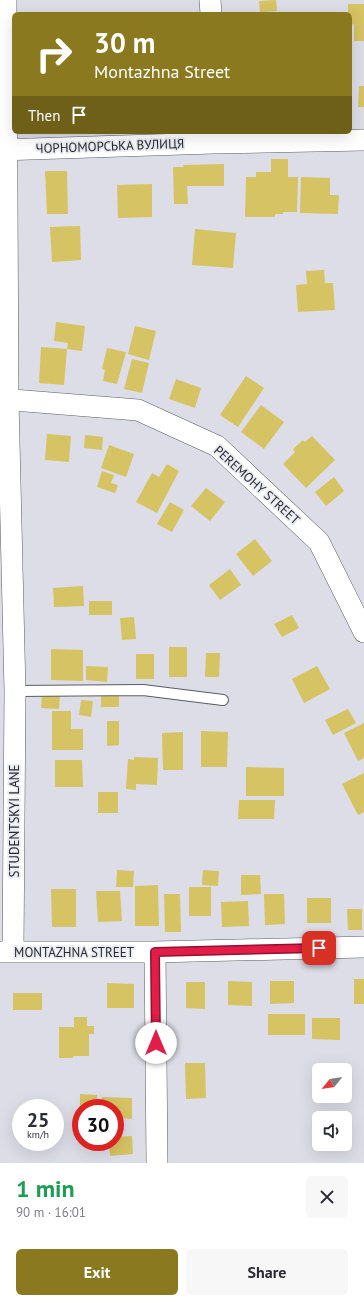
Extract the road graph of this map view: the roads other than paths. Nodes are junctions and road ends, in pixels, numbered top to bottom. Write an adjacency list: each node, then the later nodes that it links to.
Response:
1 (6, 0): 6 (street, STUDENTSKYI LANE)
2 (210, 0): 3 (street)
3 (211, 12)
4 (213, 137): 5 (street, ЧОРНОМОРСЬКА ВУЛИЦЯ); 6 (street, ЧОРНОМОРСЬКА ВУЛИЦЯ)
5 (364, 140)
6 (3, 150): 7 (street, STUDENTSKYI LANE)
7 (4, 399): 8 (street, PEREMOHY STREET); 9 (street, STUDENTSKYI LANE)
8 (364, 632)
9 (15, 691): 10 (lane); 12 (street, STUDENTSKYI LANE)
10 (224, 700)
11 (364, 948): 13 (street, MONTAZHNA STREET)
12 (7, 952): 13 (street, MONTAZHNA STREET)
13 (155, 952): 14 (street)
14 (157, 1163)

